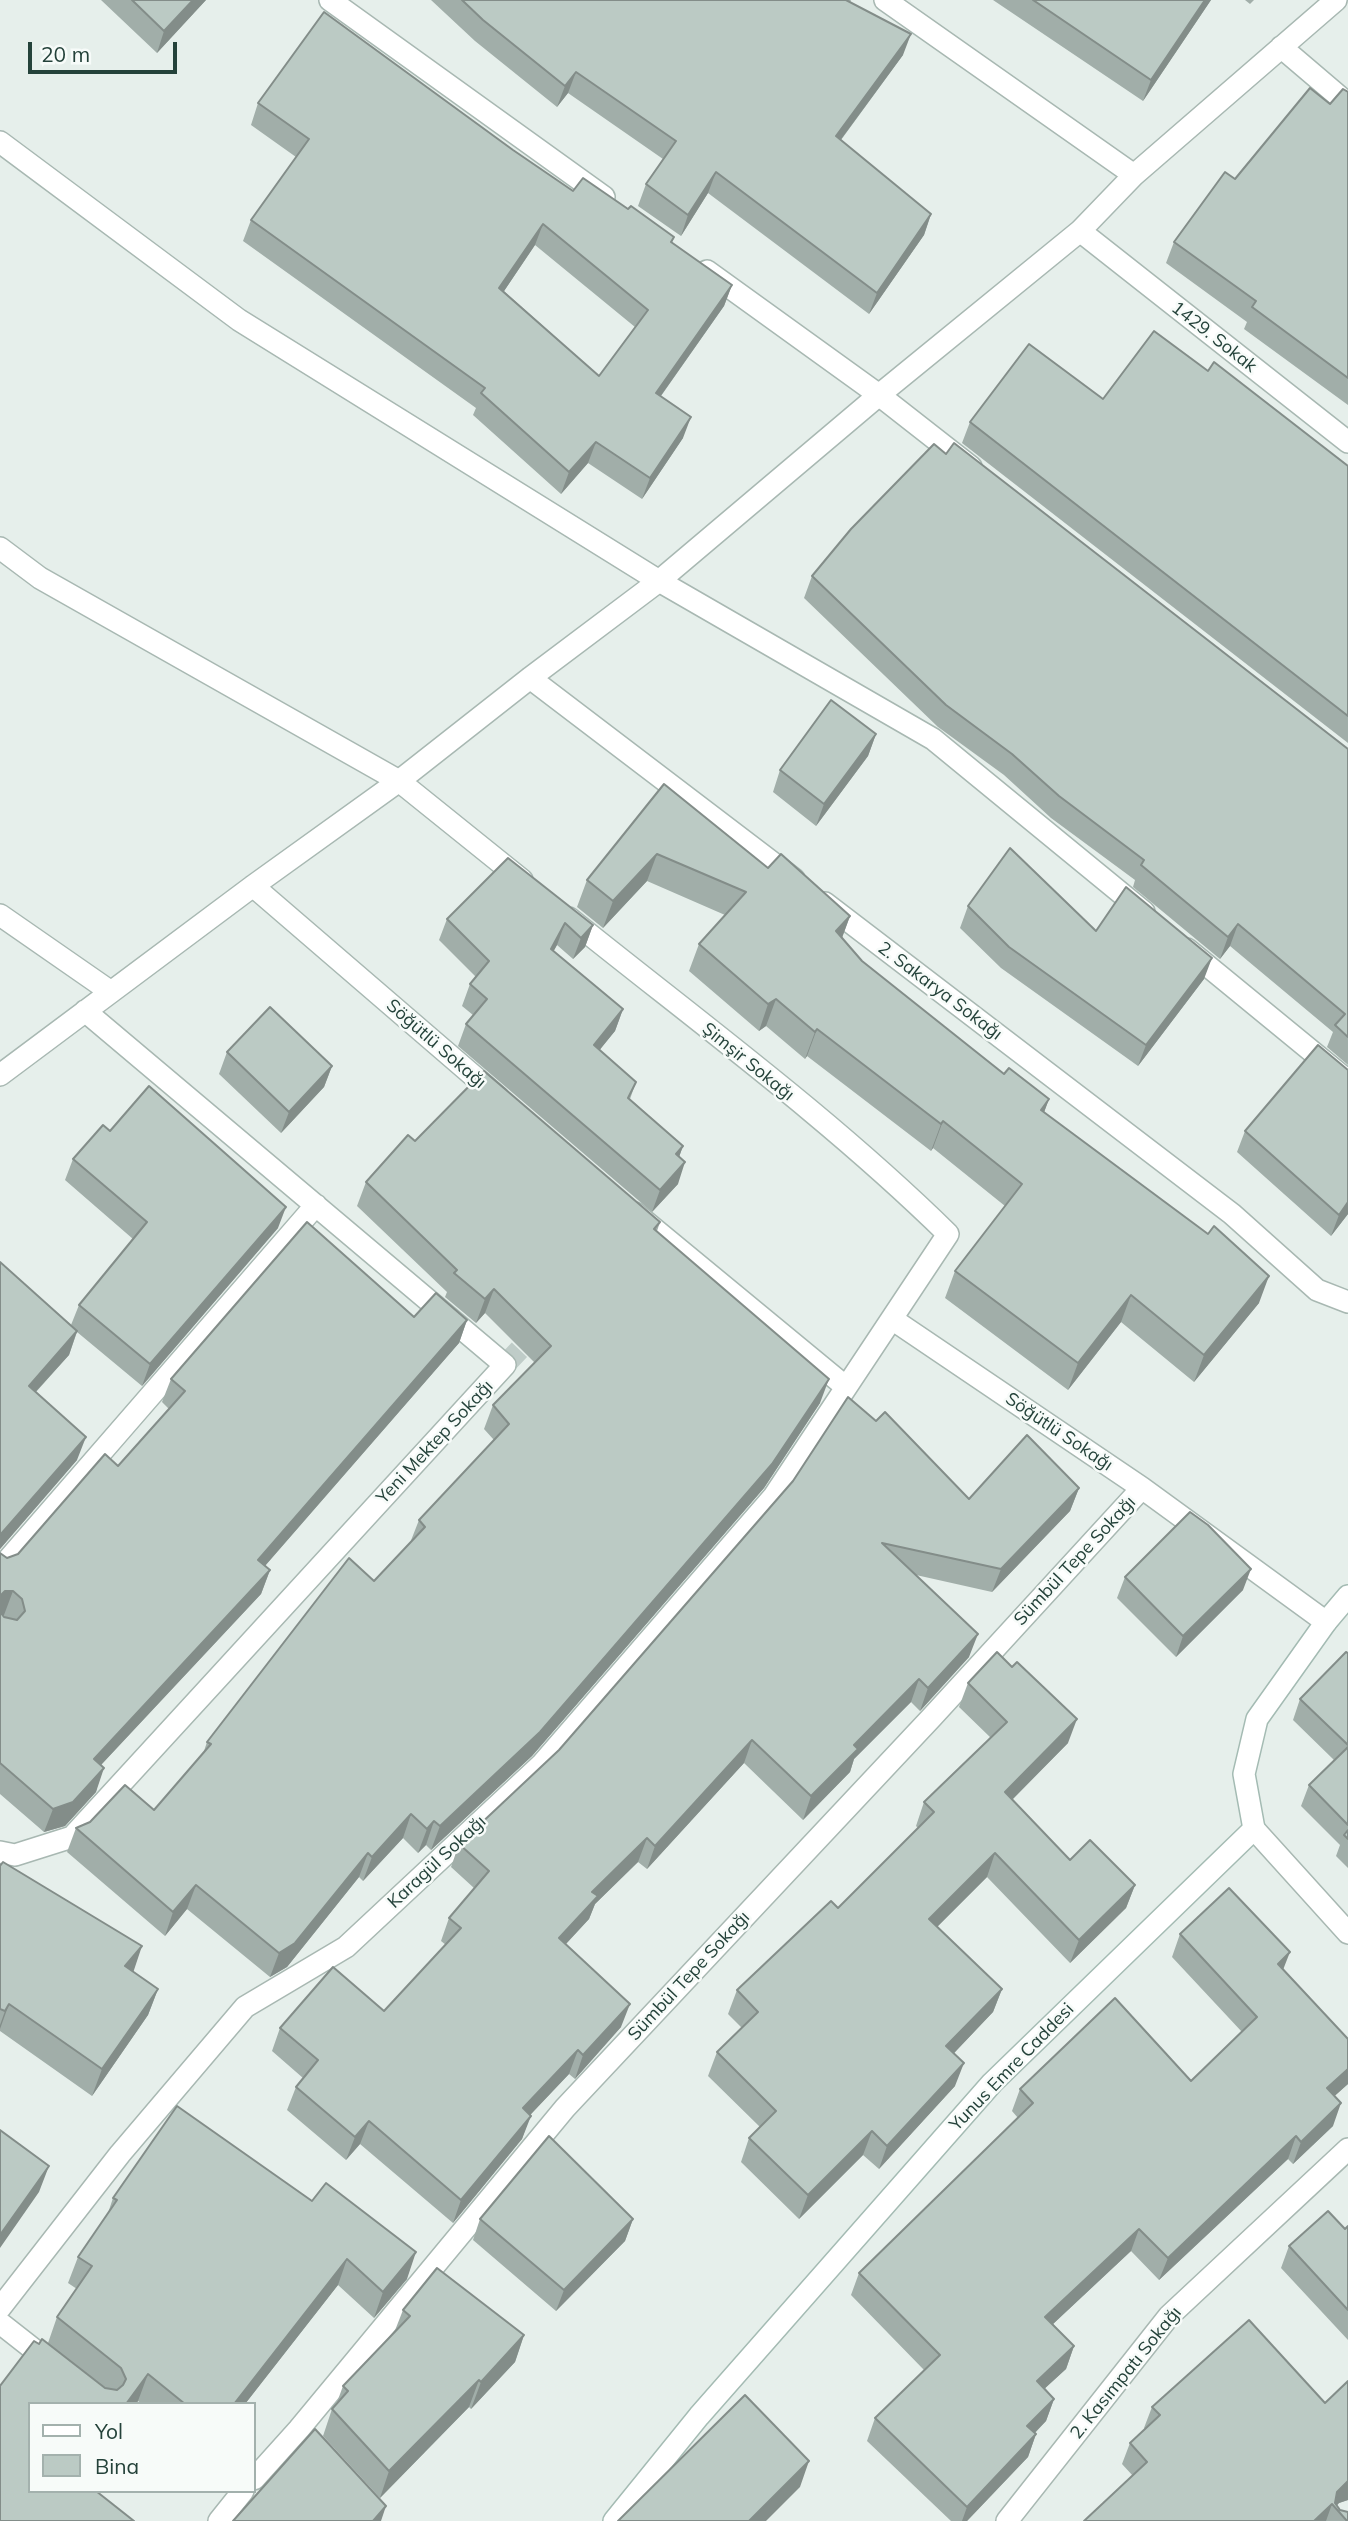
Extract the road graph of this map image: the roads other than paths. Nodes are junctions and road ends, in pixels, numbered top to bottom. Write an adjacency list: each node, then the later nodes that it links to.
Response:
1 (330, 0): 8 (street)
2 (885, 0): 7 (street)
3 (1336, 0): 4 (street)
4 (1281, 47): 5 (street); 7 (street)
5 (1348, 104)
6 (0, 142): 15 (street)
7 (1134, 175): 9 (street)
8 (621, 209)
9 (1080, 231): 11 (street); 12 (street, 1429. Sokak)
10 (688, 258): 11 (street)
11 (878, 395): 13 (street); 15 (street)
12 (1348, 442)
13 (987, 479)
14 (0, 548): 17 (street, Şimşir Sokağı)
15 (659, 581): 16 (street); 23 (street)
16 (530, 678): 17 (street); 27 (street, 2. Sakarya Sokağı)
17 (399, 781): 18 (street); 28 (street, Şimşir Sokağı)
18 (253, 886): 20 (street); 24 (street, Söğütlü Sokağı)
19 (0, 915): 20 (street)
20 (111, 992): 21 (street)
21 (85, 1011): 22 (street); 26 (street, Yeni Mektep Sokağı)
22 (0, 1075)
23 (1348, 1081)
24 (516, 1113)
25 (621, 1203): 29 (street)
26 (316, 1205): 31 (street); 35 (street, Yeni Mektep Sokağı)
27 (1348, 1302)
28 (892, 1319): 29 (street, Şimşir Sokağı); 30 (street, Söğütlü Sokağı)
29 (846, 1387): 38 (street, Karagül Sokağı)
30 (1142, 1488): 33 (street, Söğütlü Sokağı); 41 (street, Sümbül Tepe Sokağı)
31 (0, 1569)
32 (1348, 1596): 33 (street)
33 (1326, 1622): 34 (street)
34 (1254, 1829): 36 (street); 44 (street, Yunus Emre Caddesi)
35 (0, 1853)
36 (1348, 1933)
37 (1348, 2149): 45 (street, 2. Kasımpatı Sokağı)
38 (0, 2308)
39 (0, 2323): 40 (street)
40 (62, 2372)
41 (256, 2477)
42 (230, 2495): 43 (street)
43 (219, 2521)
44 (614, 2521)
45 (1007, 2521)

